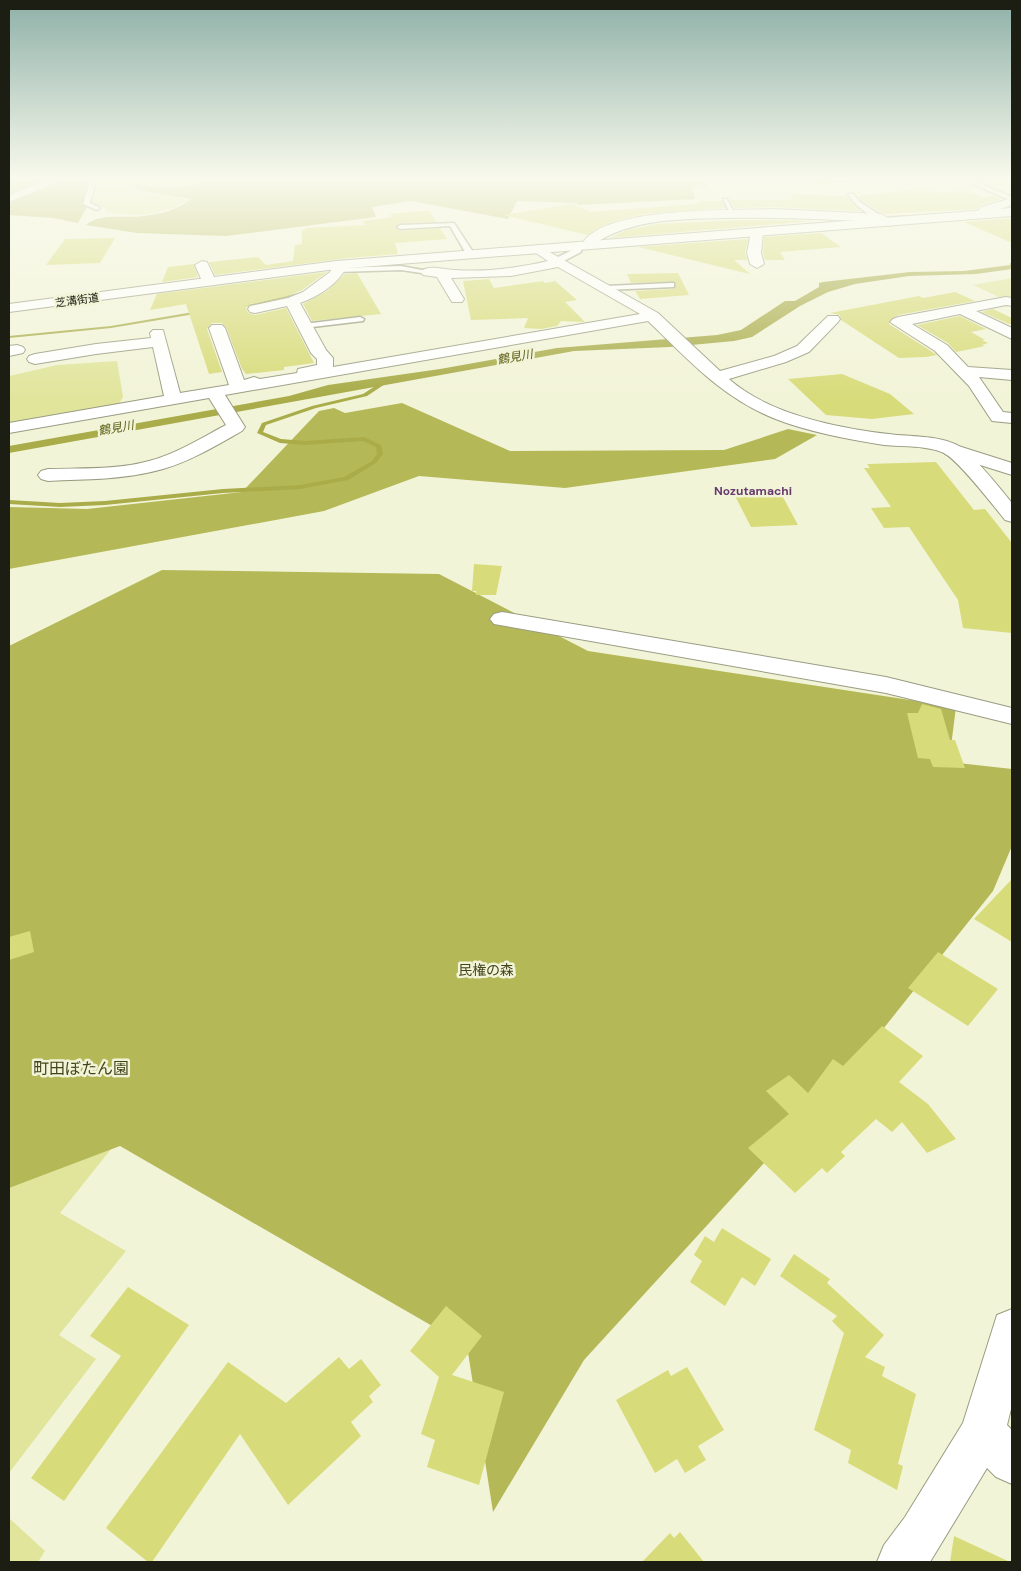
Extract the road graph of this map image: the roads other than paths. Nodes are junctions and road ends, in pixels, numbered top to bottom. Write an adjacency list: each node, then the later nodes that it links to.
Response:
1 (469, 251): 6 (lane)
2 (520, 251): 6 (street, 芝溝街道)
3 (539, 251): 7 (street)
4 (577, 251): 7 (lane)
5 (754, 251): 8 (street)
6 (471, 255): 10 (street, 芝溝街道)
7 (558, 262): 12 (street); 15 (street)
8 (757, 264)
9 (202, 265): 13 (street)
10 (337, 268): 11 (lane); 13 (street, 芝溝街道); 17 (street)
11 (428, 272): 12 (street)
12 (442, 274): 16 (street)
13 (209, 281): 19 (street, 芝溝街道)
14 (671, 285): 15 (lane)
15 (606, 288): 22 (street)
16 (457, 299)
17 (292, 301): 20 (street); 25 (street)
18 (1012, 302): 21 (street)
19 (9, 308)
20 (255, 309)
21 (962, 310): 27 (street); 29 (street)
22 (654, 318): 31 (street); 32 (street)
23 (833, 318): 31 (street)
24 (360, 320): 25 (lane)
25 (304, 326): 32 (street)
26 (214, 332): 32 (street)
27 (1012, 334)
28 (35, 359): 34 (street)
29 (963, 371): 30 (street); 35 (street)
30 (1012, 375)
31 (716, 377): 37 (street)
32 (238, 388): 33 (street)
33 (217, 394): 34 (street); 39 (street)
34 (173, 400): 36 (street)
35 (1012, 418)
36 (9, 428)
37 (952, 450): 38 (street); 40 (street)
38 (1012, 469)
39 (48, 475)
40 (1012, 516)
41 (502, 619): 42 (street)
42 (1012, 716)
43 (1012, 1330): 44 (street)
44 (997, 1447): 45 (street)
45 (901, 1562)

